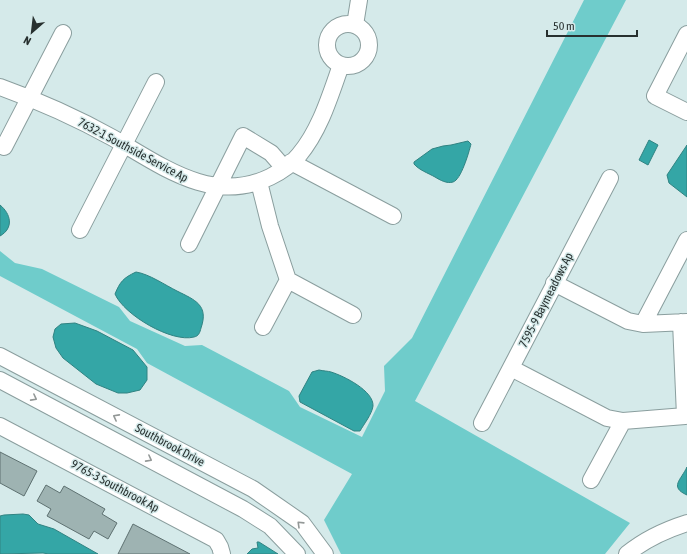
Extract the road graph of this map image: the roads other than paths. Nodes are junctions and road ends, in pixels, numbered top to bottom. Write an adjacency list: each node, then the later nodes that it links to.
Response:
1 (359, 0): 2 (street)
2 (354, 25): 5 (street); 5 (street)
3 (63, 33): 8 (street)
4 (687, 34): 9 (street)
5 (341, 65): 12 (street, 7632-1 Southside Service Ap)
6 (156, 82): 10 (street)
7 (0, 87): 8 (street, 7632-1 Southside Service Ap)
8 (29, 98): 10 (street, 7632-1 Southside Service Ap); 11 (street)
9 (687, 112)
10 (123, 145): 15 (street, 7632-1 Southside Service Ap); 17 (street)
11 (4, 147)
12 (288, 165): 14 (street, 7632-1 Southside Service Ap); 15 (street); 16 (street)
13 (610, 178): 21 (street, 7595-9 Baymeadows Ap)
14 (259, 182): 15 (street, 7632-1 Southside Service Ap); 20 (street)
15 (217, 186): 19 (street)
16 (393, 216)
17 (80, 230)
18 (687, 240): 24 (street)
19 (189, 244)
20 (288, 280): 22 (street); 25 (street)
21 (554, 283): 24 (street); 27 (street, 7595-9 Baymeadows Ap)
22 (353, 315)
23 (684, 322): 24 (street); 29 (street)
24 (643, 324)
25 (263, 327)
26 (0, 356): 33 (street, Southbrook Drive, one-way to 26)
27 (512, 368): 29 (street); 30 (street, 7595-9 Baymeadows Ap)
28 (0, 380): 34 (street, Southbrook Drive, one-way to 34)
29 (623, 421): 32 (street)
30 (482, 423)
31 (0, 426): 36 (street, 9765-3 Southbrook Ap)
32 (591, 480)
33 (253, 489): 34 (street); 38 (street, Southbrook Drive, one-way to 33)
34 (243, 509): 37 (street, Southbrook Drive)
35 (687, 523): 39 (street)
36 (222, 554)
37 (297, 554)
38 (325, 554)
39 (626, 554)

